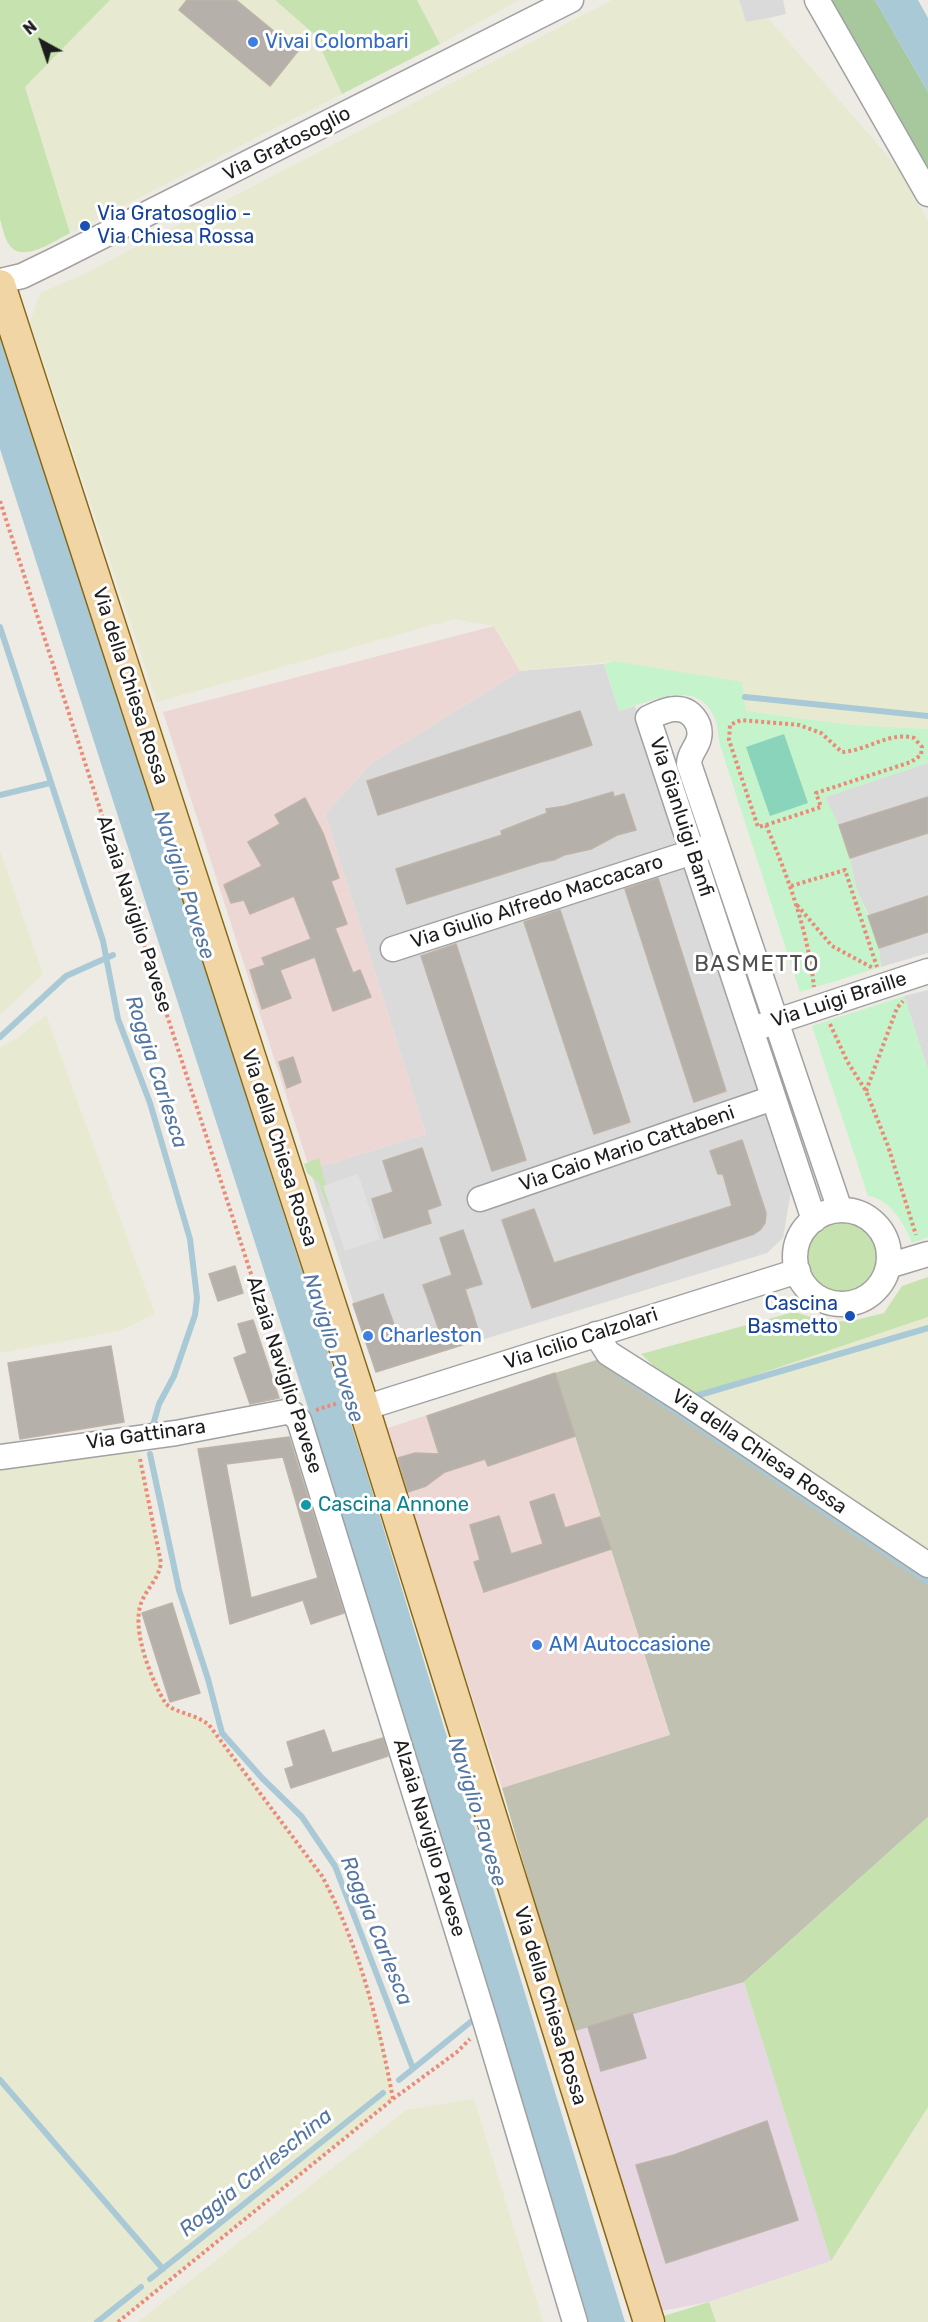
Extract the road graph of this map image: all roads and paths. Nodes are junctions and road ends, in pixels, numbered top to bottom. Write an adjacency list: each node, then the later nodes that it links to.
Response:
1 (571, 0): 4 (street, Via Gratosoglio)
2 (817, 0): 3 (street)
3 (928, 194)
4 (0, 280)
5 (0, 285): 33 (main road, Via della Chiesa Rossa)
6 (0, 501): 35 (path, Alzaia Naviglio Pavese)
7 (730, 744): 8 (path); 9 (path); 9 (path)
8 (724, 746)
9 (766, 825): 12 (path)
10 (716, 845): 11 (street, Via Giulio Alfredo Maccacaro); 11 (street, Via Gianluigi Banfi); 19 (street, Via Gianluigi Banfi)
11 (692, 852): 14 (street, Via Giulio Alfredo Maccacaro); 20 (street, Via Gianluigi Banfi)
12 (791, 885): 13 (path); 13 (path)
13 (795, 903): 16 (path)
14 (393, 949)
15 (928, 971): 19 (street, Via Luigi Braille)
16 (814, 993)
17 (914, 997): 21 (path)
18 (826, 1017): 21 (path)
19 (776, 1021): 20 (street, Via Luigi Braille); 24 (street, Via Gianluigi Banfi)
20 (751, 1029): 22 (street, Via Gianluigi Banfi)
21 (866, 1091): 26 (path)
22 (774, 1098): 23 (street, Via Caio Mario Cattabeni); 25 (street, Via Gianluigi Banfi)
23 (480, 1199)
24 (840, 1210): 25 (street); 27 (street)
25 (814, 1220): 28 (street)
26 (923, 1248): 27 (street)
27 (888, 1266): 28 (street)
28 (798, 1271): 31 (street, Via Icilio Calzolari)
29 (873, 1308): 30 (path)
30 (827, 1311)
31 (596, 1334): 33 (street, Via Icilio Calzolari); 38 (street, Via della Chiesa Rossa)
32 (334, 1404): 34 (path)
33 (364, 1408): 43 (main road, Via della Chiesa Rossa)
34 (319, 1409)
35 (292, 1413): 36 (street, Via Gattinara); 39 (street, Alzaia Naviglio Pavese)
36 (136, 1438): 37 (street, Via Gattinara); 40 (path)
37 (0, 1457)
38 (928, 1565)
39 (486, 2024): 40 (path); 42 (street, Alzaia Naviglio Pavese)
40 (393, 2099): 41 (path)
41 (118, 2322)
42 (575, 2322)
43 (649, 2322)

